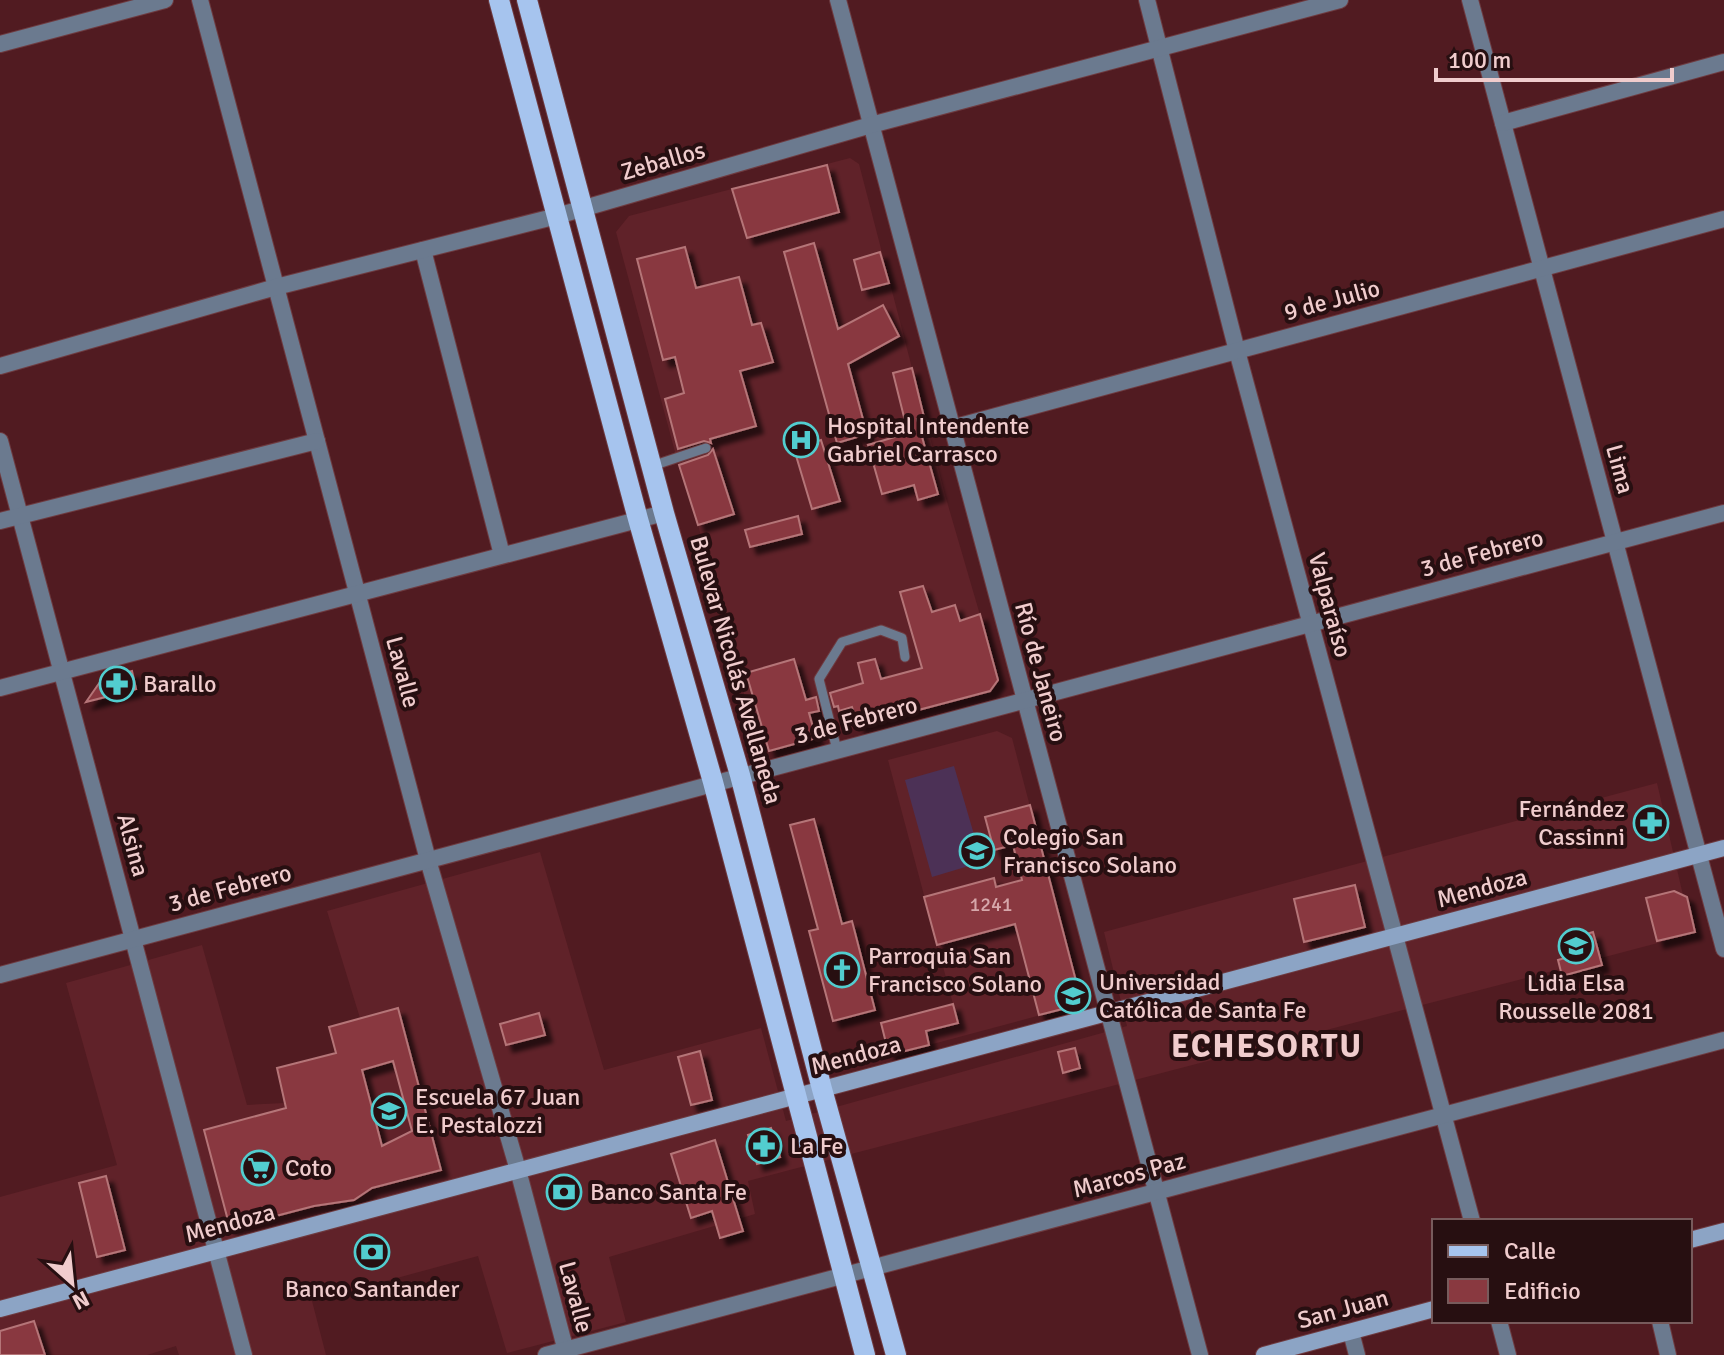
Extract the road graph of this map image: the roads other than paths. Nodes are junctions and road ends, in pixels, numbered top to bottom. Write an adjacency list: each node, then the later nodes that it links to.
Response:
1 (165, 0): 9 (street)
2 (200, 0): 19 (street, Lavalle)
3 (499, 0): 15 (main road)
4 (527, 0): 14 (main road, Bulevar Nicolás Avellaneda)
5 (838, 0): 13 (street, Río de Janeiro)
6 (1147, 0): 10 (street, Valparaíso)
7 (1340, 0): 10 (street, Zeballos)
8 (1470, 0): 12 (street, Lima)
9 (0, 44)
10 (1160, 49): 13 (street, Zeballos); 20 (street, Valparaíso)
11 (1724, 62): 12 (street)
12 (1503, 123): 18 (street, Lima)
13 (871, 125): 14 (street, Zeballos); 22 (street, Río de Janeiro)
14 (583, 209): 15 (street, Zeballos); 26 (main road, Bulevar Nicolás Avellaneda)
15 (557, 216): 17 (street, Zeballos); 30 (main road)
16 (1724, 219): 18 (street, 9 de Julio)
17 (423, 250): 19 (street, Zeballos); 33 (street)
18 (1542, 268): 20 (street, 9 de Julio); 32 (street, Lima)
19 (276, 287): 21 (street, Zeballos); 24 (street, Lavalle)
20 (1237, 351): 22 (street, 9 de Julio); 35 (street, Valparaíso)
21 (0, 366)
22 (952, 428): 39 (street, Río de Janeiro)
23 (0, 441): 29 (street, Alsina)
24 (317, 441): 29 (street); 34 (street, Lavalle)
25 (706, 448): 26 (lane)
26 (652, 466): 27 (main road, Bulevar Nicolás Avellaneda)
27 (664, 513): 30 (street); 41 (main road, Bulevar Nicolás Avellaneda)
28 (1724, 513): 32 (street, 3 de Febrero)
29 (20, 516): 31 (street); 37 (street, Alsina)
30 (638, 519): 33 (street); 42 (main road)
31 (0, 521)
32 (1615, 542): 35 (street, 3 de Febrero); 44 (street, Lima)
33 (502, 555): 34 (street)
34 (357, 594): 37 (street); 45 (street, Lavalle)
35 (1311, 624): 39 (street, 3 de Febrero); 46 (street, Valparaíso)
36 (905, 657): 40 (lane)
37 (62, 671): 38 (street); 47 (street, Alsina)
38 (0, 688)
39 (1023, 701): 40 (street, 3 de Febrero); 50 (street, Río de Janeiro)
40 (837, 750): 41 (street, 3 de Febrero)
41 (740, 775): 42 (street, 3 de Febrero); 52 (main road, Bulevar Nicolás Avellaneda)
42 (713, 782): 45 (street, 3 de Febrero); 53 (main road)
43 (1724, 848): 44 (main road, Mendoza)
44 (1699, 855): 46 (main road, Mendoza); 48 (street, Lima)
45 (428, 860): 47 (street, 3 de Febrero); 55 (street, Lavalle)
46 (1395, 936): 50 (main road, Mendoza); 54 (street, Valparaíso)
47 (133, 939): 49 (street, 3 de Febrero); 60 (street, Alsina)
48 (1724, 949)
49 (0, 975)
50 (1108, 1013): 52 (main road, Mendoza); 56 (street, Río de Janeiro)
51 (1724, 1040): 54 (street, Marcos Paz)
52 (822, 1089): 53 (main road, Mendoza); 61 (main road, Bulevar Nicolás Avellaneda)
53 (796, 1096): 55 (main road, Mendoza); 62 (main road)
54 (1443, 1115): 56 (street, Marcos Paz); 57 (street, Valparaíso)
55 (518, 1170): 60 (main road, Mendoza); 68 (street, Lavalle)
56 (1156, 1192): 61 (street, Marcos Paz); 73 (street, Río de Janeiro)
57 (1471, 1219)
58 (1724, 1231): 59 (main road)
59 (1692, 1239)
60 (216, 1251): 63 (main road, Mendoza); 69 (street, Alsina)
61 (872, 1268): 62 (street, Marcos Paz); 72 (main road, Bulevar Nicolás Avellaneda)
62 (844, 1275): 68 (street, Marcos Paz); 71 (main road)
63 (0, 1309)
64 (1432, 1310): 67 (main road, San Juan)
65 (1500, 1323): 76 (street)
66 (1660, 1323): 77 (street)
67 (1351, 1332): 74 (main road, San Juan); 75 (street)
68 (566, 1352): 70 (street, Marcos Paz)
69 (244, 1355)
70 (546, 1355)
71 (865, 1355)
72 (896, 1355)
73 (1200, 1355)
74 (1264, 1355)
75 (1357, 1355)
76 (1508, 1355)
77 (1668, 1355)

